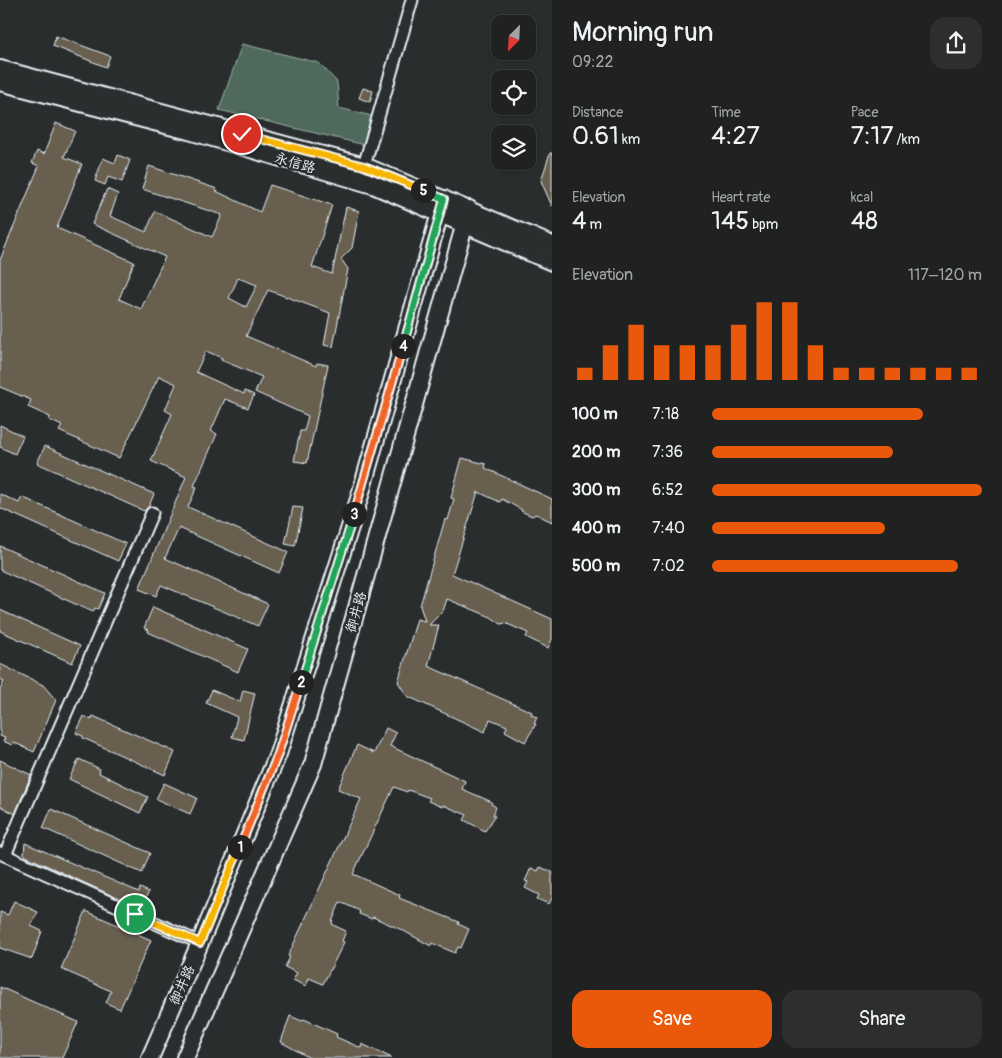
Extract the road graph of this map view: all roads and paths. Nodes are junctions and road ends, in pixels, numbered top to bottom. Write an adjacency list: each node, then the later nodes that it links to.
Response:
1 (412, 0): 4 (street)
2 (0, 68): 4 (street, 永信路)
3 (0, 82): 5 (street, 永信路)
4 (364, 166): 5 (street, 永信路)
5 (442, 206): 6 (street, 永信路); 11 (street, 御井路)
6 (467, 217): 7 (street, 永信路); 8 (street, 永信路); 13 (street, 御井路)
7 (552, 245)
8 (552, 262)
9 (152, 513): 10 (street)
10 (2, 854): 11 (street)
11 (200, 943): 12 (street, 御井路)
12 (150, 1058)
13 (186, 1058)

